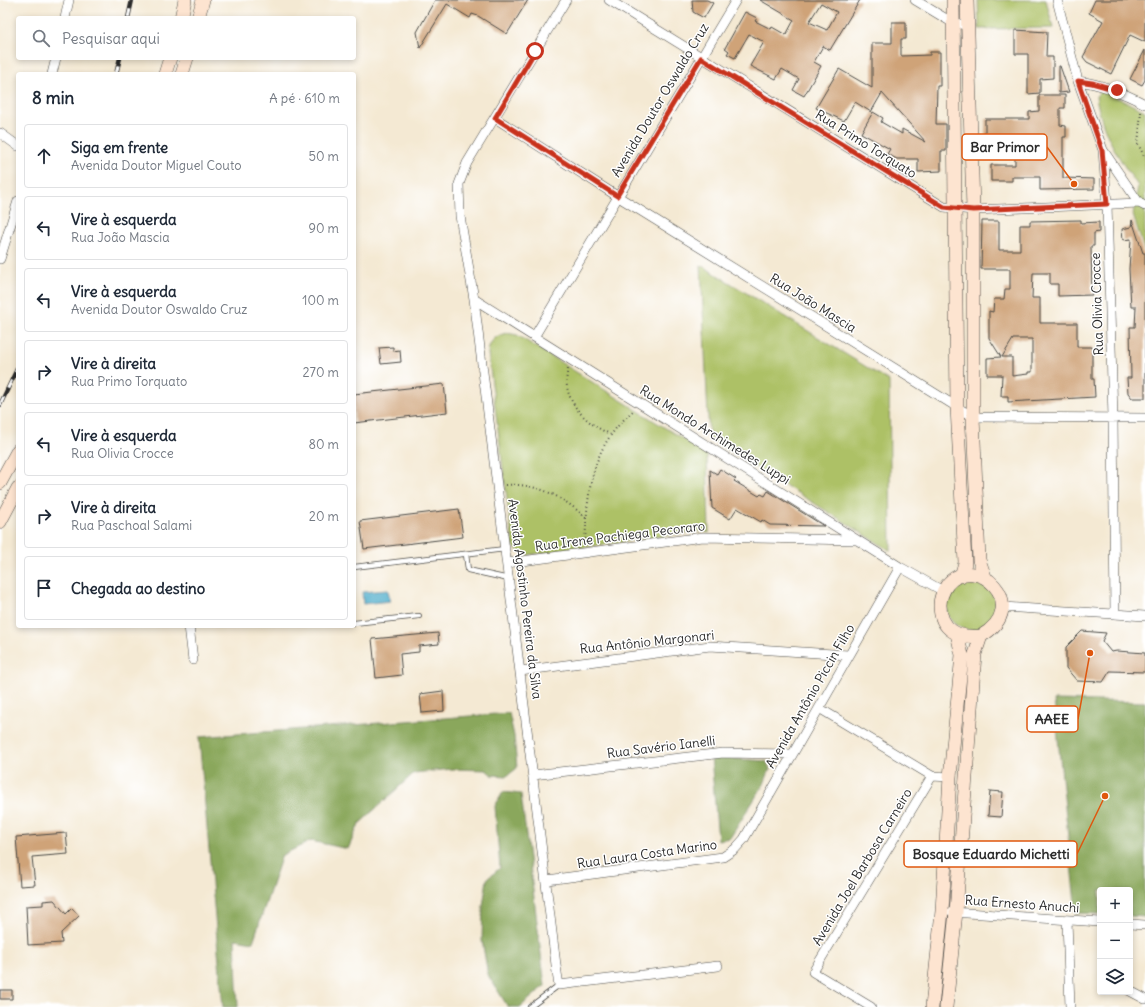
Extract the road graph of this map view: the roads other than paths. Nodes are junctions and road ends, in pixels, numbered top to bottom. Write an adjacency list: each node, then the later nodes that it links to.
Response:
1 (69, 0): 11 (street)
2 (185, 0): 12 (street)
3 (203, 0): 13 (street)
4 (566, 0): 25 (street, Avenida Agostinho Pereira da Silva)
5 (609, 0): 16 (street, Rua Primo Torquato)
6 (736, 0): 16 (street, Avenida Doutor Oswaldo Cruz)
7 (916, 0): 14 (street)
8 (953, 0): 14 (street)
9 (968, 0): 15 (street)
10 (1057, 0): 23 (street, Rua Olivia Crocce)
11 (65, 16)
12 (181, 16)
13 (199, 16)
14 (953, 23): 15 (street); 33 (street)
15 (967, 25): 34 (street)
16 (701, 58): 29 (street, Avenida Doutor Oswaldo Cruz); 33 (street, Rua Primo Torquato)
17 (56, 60): 20 (street)
18 (169, 60): 21 (street)
19 (186, 60): 22 (street)
20 (52, 72)
21 (166, 72)
22 (183, 72)
23 (1078, 81): 24 (street); 28 (street, Rua Olivia Crocce)
24 (1143, 103)
25 (495, 118): 29 (street, Rua João Mascia); 36 (street, Avenida Agostinho Pereira da Silva)
26 (0, 133): 27 (street)
27 (16, 145)
28 (1102, 150): 30 (street, Rua Olivia Crocce); 31 (street)
29 (617, 196): 37 (street, Avenida Doutor Oswaldo Cruz); 38 (street, Rua João Mascia)
30 (1107, 204): 31 (street, Rua Primo Torquato); 34 (street, Rua Primo Torquato); 40 (street, Rua Olivia Crocce)
31 (1142, 204)
32 (16, 207): 35 (street)
33 (954, 208): 34 (street, Rua Primo Torquato); 38 (street)
34 (973, 210): 39 (street)
35 (0, 259)
36 (474, 299): 37 (street, Rua Mondo Archimedes Luppi); 47 (street, Avenida Agostinho Pereira da Silva)
37 (534, 337): 46 (street, Rua Mondo Archimedes Luppi)
38 (957, 407): 39 (street, Rua João Mascia); 52 (street)
39 (974, 417): 40 (street); 53 (street)
40 (1113, 418): 41 (street); 57 (street, Rua Olivia Crocce)
41 (1145, 418)
42 (16, 454): 43 (street)
43 (0, 483)
44 (16, 492): 45 (street)
45 (0, 522)
46 (857, 540): 49 (street, Rua Irene Pachiega Pecoraro); 51 (street, Rua Mondo Archimedes Luppi)
47 (505, 549): 48 (lane); 49 (street, Avenida Agostinho Pereira da Silva)
48 (466, 554): 50 (lane); 54 (lane)
49 (507, 563): 54 (street, Avenida Agostinho Pereira da Silva)
50 (356, 567)
51 (900, 567): 55 (street, Rua Mondo Archimedes Luppi); 64 (street, Avenida Antônio Piccin Filho)
52 (961, 576): 53 (street); 55 (street)
53 (985, 577): 56 (street)
54 (509, 579): 66 (street, Avenida Agostinho Pereira da Silva)
55 (943, 591): 62 (street)
56 (1003, 607): 57 (street); 63 (street)
57 (1115, 614): 59 (street)
58 (419, 616): 60 (lane)
59 (1145, 616)
60 (356, 623)
61 (189, 628): 65 (street)
62 (957, 634): 63 (street); 71 (street)
63 (981, 636): 75 (street)
64 (848, 655): 66 (street, Rua Antônio Margonari); 67 (street, Avenida Antônio Piccin Filho)
65 (193, 660)
66 (520, 671): 69 (street, Avenida Agostinho Pereira da Silva)
67 (819, 708): 68 (street, Avenida Antônio Piccin Filho); 70 (street)
68 (791, 754): 69 (street, Rua Savério Ianelli); 72 (street, Avenida Antônio Piccin Filho)
69 (533, 775): 73 (street, Avenida Agostinho Pereira da Silva)
70 (932, 776): 71 (street); 85 (street, Avenida Joel Barbosa Carneiro)
71 (950, 777): 74 (street)
72 (744, 839): 73 (street, Rua Laura Costa Marino)
73 (547, 880): 81 (street, Avenida Agostinho Pereira da Silva)
74 (942, 911): 75 (street, Rua Ernesto Anuchi); 86 (street)
75 (956, 912): 76 (street, Rua Ernesto Anuchi); 87 (street)
76 (1067, 920): 77 (street, Rua Ernesto Anuchi); 88 (street)
77 (1097, 922)
78 (1133, 924): 79 (street)
79 (1145, 925)
80 (718, 966): 81 (street)
81 (559, 985): 84 (lane)
82 (1133, 994): 83 (street)
83 (1145, 1001)
84 (530, 1007)
85 (871, 1007)
86 (932, 1007)
87 (946, 1007)
88 (1070, 1007)

